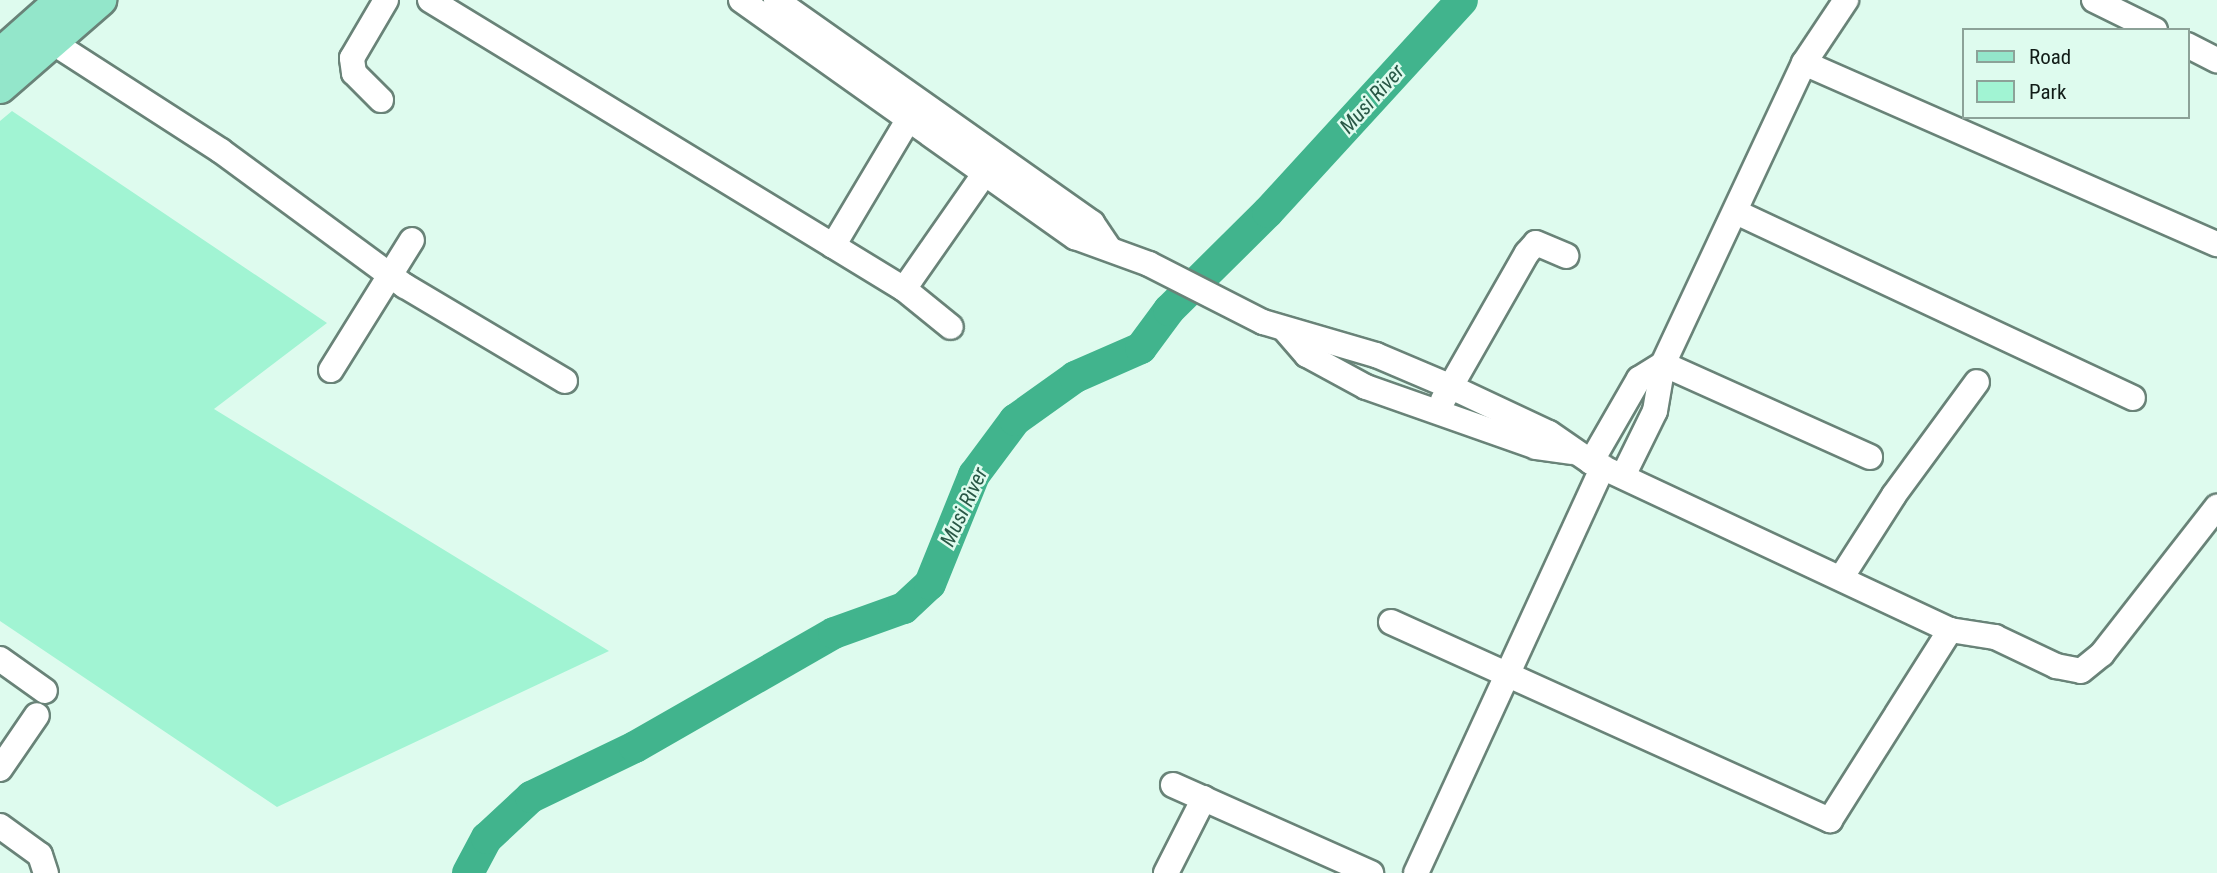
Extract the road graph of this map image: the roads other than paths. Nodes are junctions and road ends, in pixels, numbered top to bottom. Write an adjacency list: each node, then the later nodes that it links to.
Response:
1 (62, 0): 13 (main road)
2 (100, 0): 10 (main road)
3 (386, 0): 17 (street)
4 (430, 0): 23 (street)
5 (741, 0): 8 (street)
6 (1846, 0): 15 (street)
7 (2094, 0): 9 (street)
8 (779, 10): 12 (street)
9 (2151, 28)
10 (52, 42): 16 (main road); 26 (street)
11 (2189, 46): 14 (street)
12 (835, 54): 18 (street); 24 (street)
13 (0, 55)
14 (2217, 60)
15 (1804, 63): 20 (street); 22 (street)
16 (0, 87)
17 (380, 100)
18 (910, 117): 19 (street); 23 (street)
19 (987, 170): 24 (street); 27 (street)
20 (1738, 213): 30 (street); 35 (street)
21 (412, 240): 26 (street)
22 (2217, 244)
23 (833, 246): 27 (street)
24 (1109, 248): 28 (street)
25 (1566, 256): 34 (street)
26 (390, 274): 31 (street); 32 (street)
27 (904, 289): 29 (street)
28 (1274, 326): 34 (street); 36 (street)
29 (951, 327)
30 (1664, 364): 37 (street); 38 (street); 38 (street)
31 (331, 370)
32 (565, 381)
33 (1977, 382): 40 (street)
34 (1449, 386): 36 (street); 38 (street)
35 (2133, 398)
36 (1437, 413): 38 (street)
37 (1870, 457)
38 (1597, 464): 40 (street); 44 (street)
39 (2217, 507): 42 (street)
40 (1841, 578): 42 (street)
41 (1391, 622): 44 (street)
42 (1950, 630): 44 (street)
43 (0, 659): 45 (street)
44 (1507, 675): 54 (street)
45 (46, 691)
46 (37, 715): 47 (street)
47 (0, 769)
48 (1173, 785): 49 (street)
49 (1204, 798): 52 (street); 53 (street)
50 (0, 827): 51 (street)
51 (46, 873)
52 (1166, 873)
53 (1371, 873)
54 (1416, 873)

